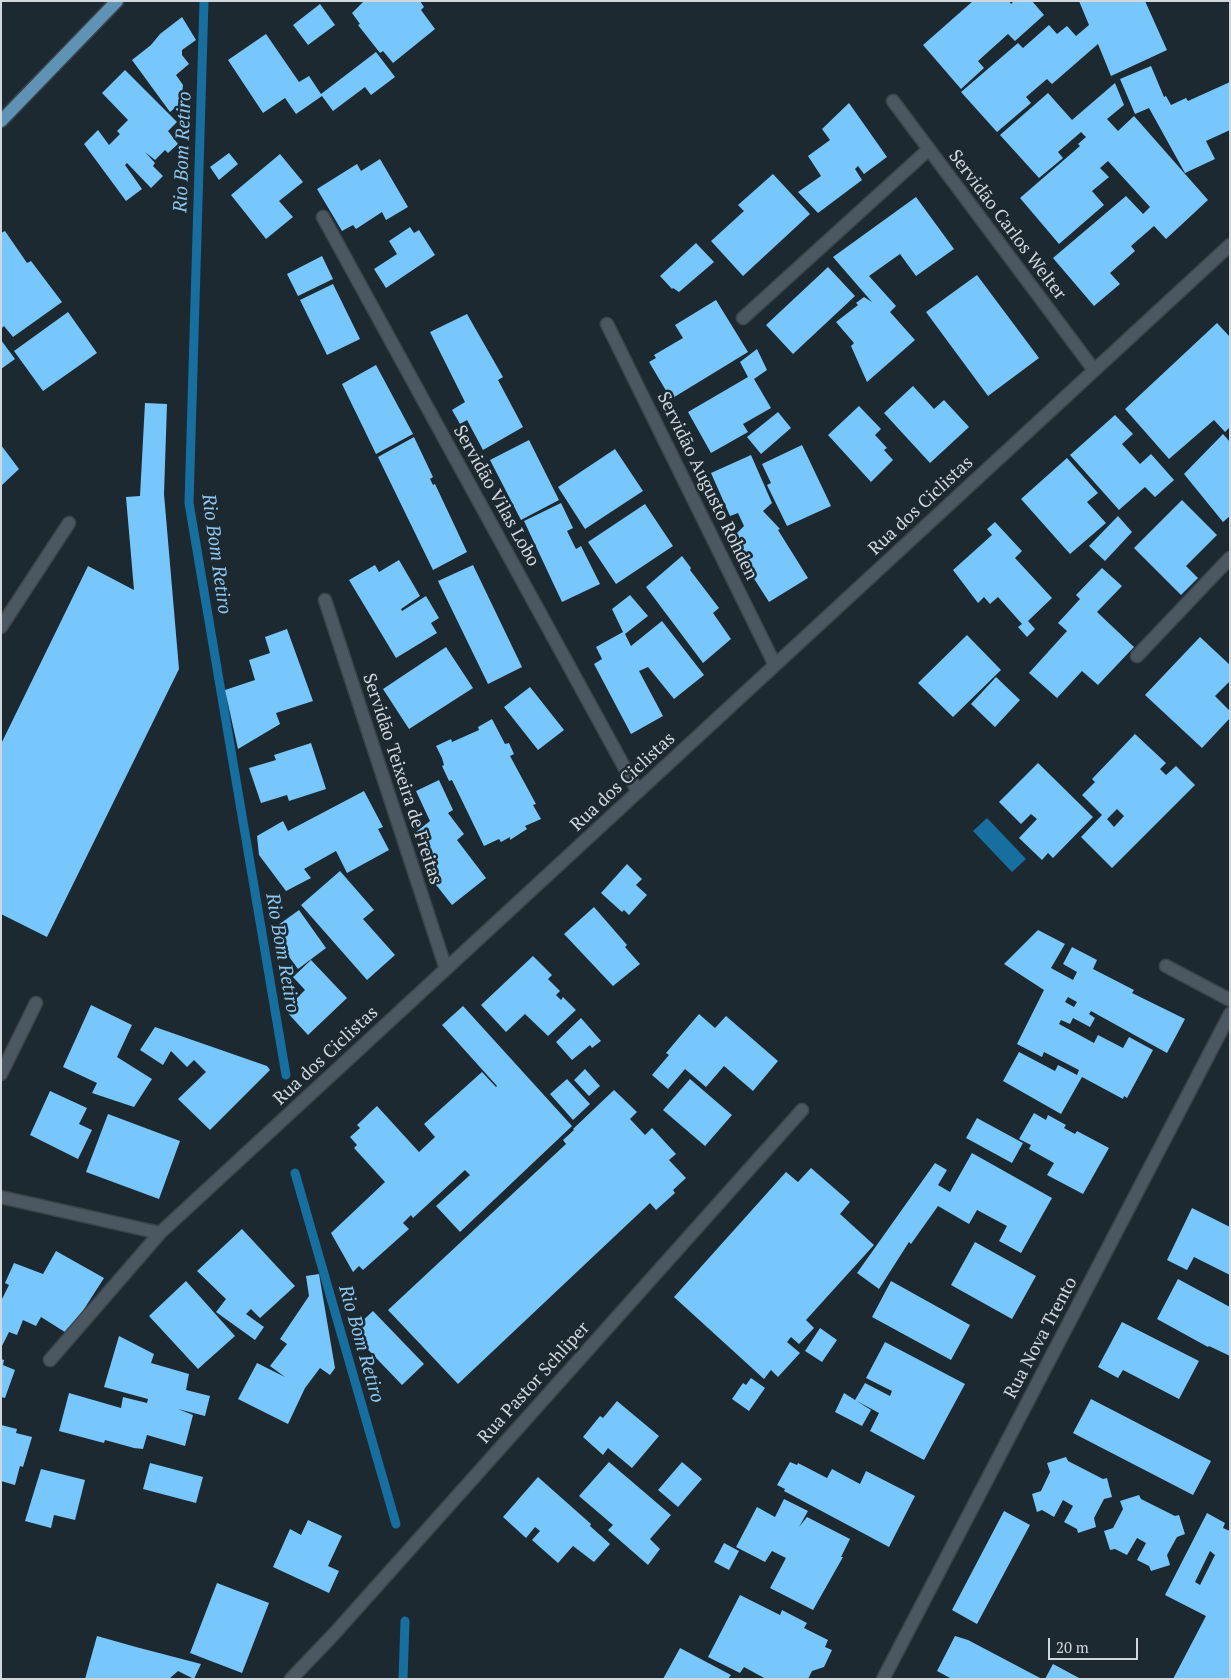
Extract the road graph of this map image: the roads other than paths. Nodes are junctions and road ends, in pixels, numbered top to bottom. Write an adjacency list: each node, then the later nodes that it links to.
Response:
1 (117, 1): 3 (main road)
2 (893, 101): 4 (street, Servidão Carlos Welter)
3 (1, 121)
4 (929, 150): 7 (street); 9 (street, Servidão Carlos Welter)
5 (323, 217): 16 (street, Servidão Vilas Lobo)
6 (1230, 244): 9 (street, Rua dos Ciclistas)
7 (743, 318)
8 (607, 324): 15 (street, Servidão Augusto Rohden)
9 (1094, 370): 15 (street, Rua dos Ciclistas)
10 (69, 523): 13 (street)
11 (1230, 558): 14 (street)
12 (325, 600): 18 (street, Servidão Teixeira de Freitas)
13 (1, 627)
14 (1137, 656)
15 (775, 665): 16 (street, Rua dos Ciclistas)
16 (638, 792): 18 (street, Rua dos Ciclistas)
17 (1166, 966): 19 (street)
18 (446, 969): 25 (street, Rua dos Ciclistas)
19 (1230, 1000)
20 (36, 1003): 22 (street)
21 (1230, 1014): 28 (street, Rua Nova Trento)
22 (1, 1074)
23 (802, 1110): 27 (street, Rua Pastor Schliper)
24 (1, 1197): 25 (street)
25 (160, 1233): 26 (street, Rua dos Ciclistas)
26 (50, 1360)
27 (291, 1679)
28 (883, 1679)

